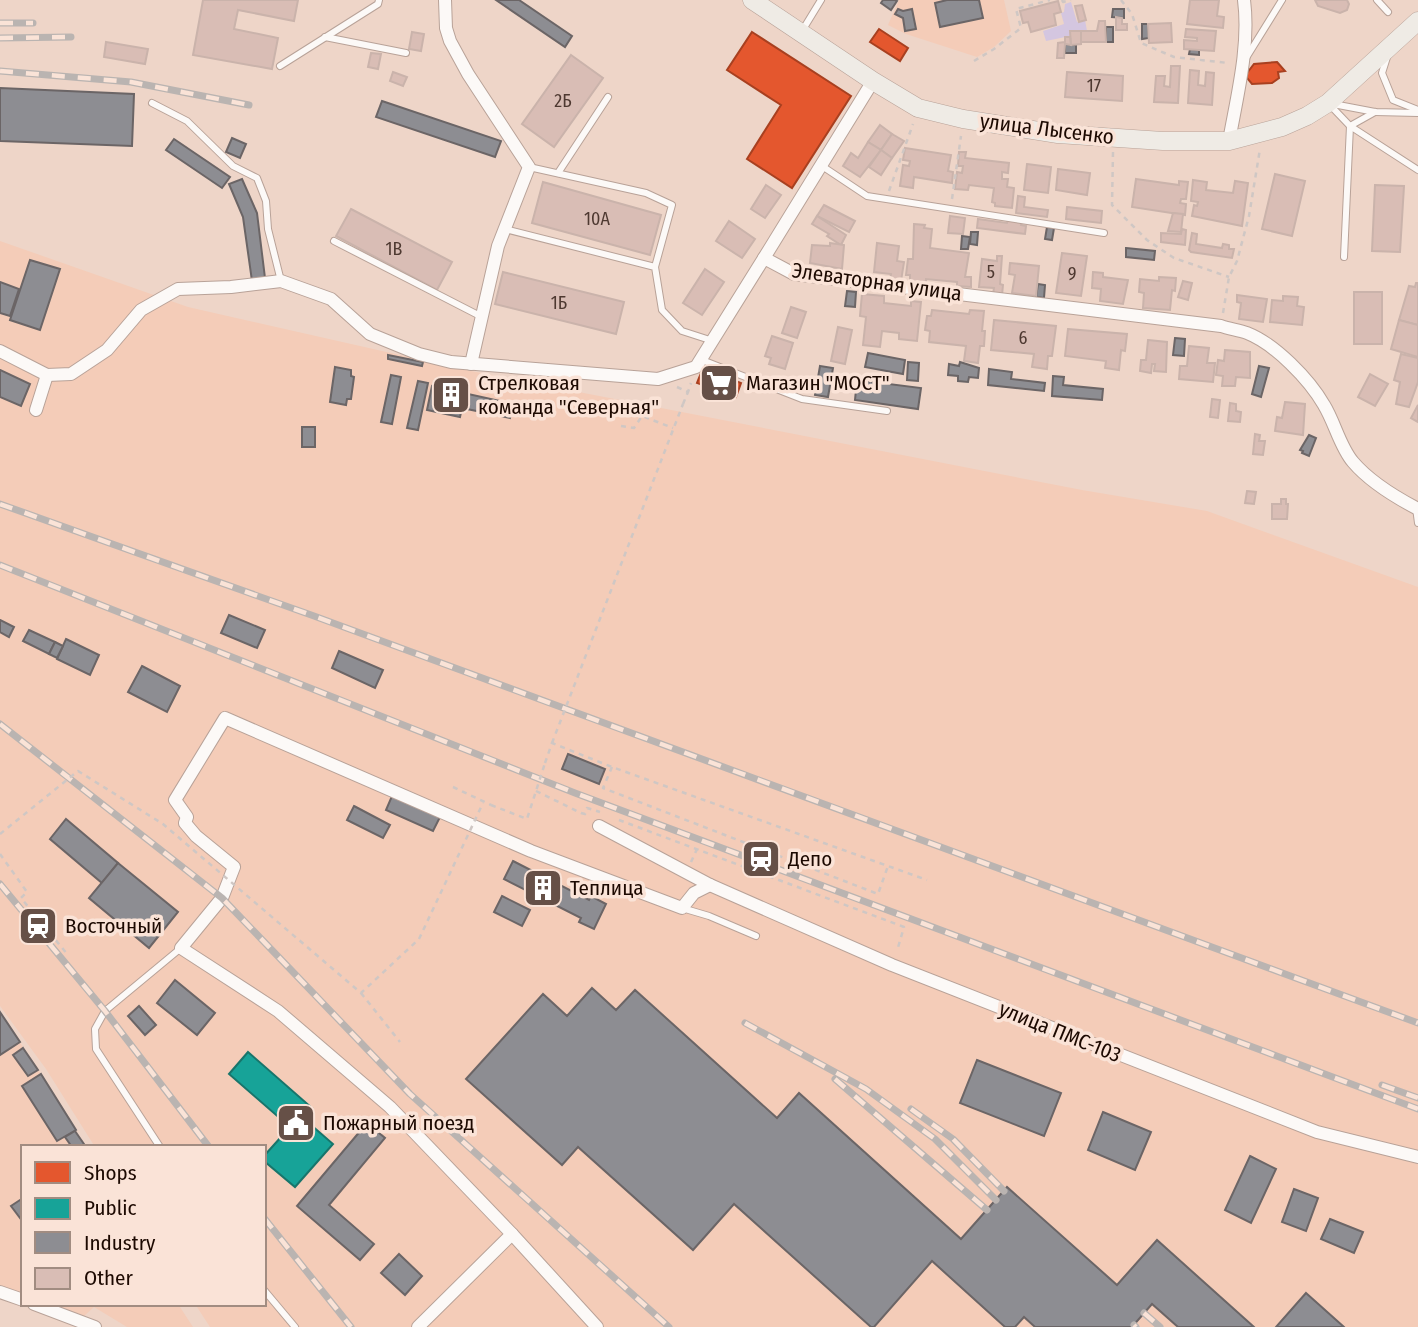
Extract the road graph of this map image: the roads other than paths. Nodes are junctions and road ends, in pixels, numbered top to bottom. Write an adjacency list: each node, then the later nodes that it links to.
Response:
1 (379, 0): 11 (lane)
2 (445, 0): 25 (street)
3 (752, 0): 10 (main road, улица Лысенко)
4 (821, 0): 10 (lane)
5 (1244, 0): 14 (street)
6 (1282, 0): 14 (lane)
7 (1377, 0): 8 (lane)
8 (1388, 12)
9 (1418, 21): 12 (main road, улица Лысенко)
10 (800, 33): 16 (main road, улица Лысенко)
11 (325, 37): 13 (lane); 15 (lane)
12 (1390, 49): 19 (main road, улица Лысенко); 21 (lane)
13 (406, 53)
14 (1242, 64): 23 (street)
15 (280, 66)
16 (873, 81): 23 (main road, улица Лысенко); 24 (street)
17 (608, 97): 27 (lane)
18 (152, 103): 34 (lane)
19 (1328, 103): 20 (lane); 22 (lane); 23 (main road, улица Лысенко)
20 (1375, 112): 21 (lane); 22 (lane)
21 (1418, 112)
22 (1350, 126): 26 (lane); 31 (lane)
23 (1229, 141)
24 (822, 166): 29 (lane); 32 (street)
25 (530, 167): 27 (lane); 28 (street)
26 (1418, 170)
27 (558, 173): 33 (lane)
28 (505, 229): 33 (lane); 35 (street)
29 (1104, 233)
30 (334, 241): 35 (lane)
31 (1344, 257)
32 (764, 258): 36 (street, Элеваторная улица); 43 (street, Элеваторная улица)
33 (655, 267): 36 (lane)
34 (281, 281): 39 (street); 40 (street)
35 (482, 317): 39 (street)
36 (714, 341): 38 (street, Элеваторная улица)
37 (0, 351): 40 (street)
38 (702, 360): 39 (street); 42 (lane)
39 (471, 364)
40 (47, 375): 41 (street)
41 (36, 410)
42 (887, 411)
43 (1417, 509): 44 (lane)
44 (1418, 523)
45 (599, 819): 46 (street, улица ПМС-103)
46 (710, 885): 47 (street); 51 (street, улица ПМС-103)
47 (682, 908): 48 (lane); 49 (street)
48 (756, 936)
49 (181, 948): 50 (lane); 52 (street)
50 (159, 1145)
51 (1418, 1157)
52 (512, 1234): 59 (street); 60 (street)
53 (0, 1292): 55 (street)
54 (266, 1292): 58 (lane)
55 (21, 1299)
56 (38, 1306): 57 (street)
57 (95, 1327)
58 (295, 1327)
59 (418, 1327)
60 (597, 1327)

